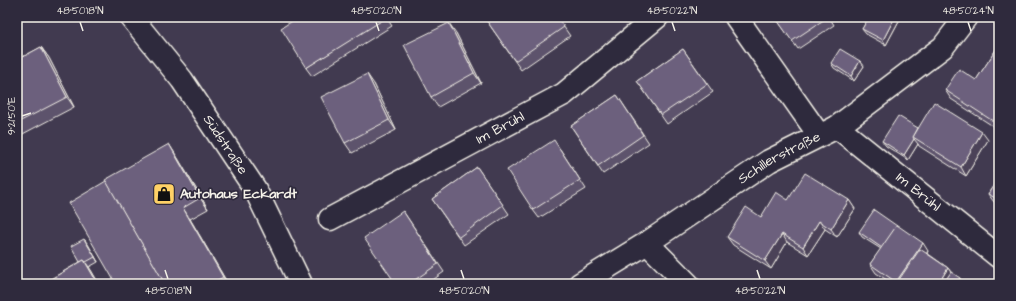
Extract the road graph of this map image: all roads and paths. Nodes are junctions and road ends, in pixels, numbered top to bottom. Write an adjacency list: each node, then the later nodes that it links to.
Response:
1 (131, 17): 9 (street, Südstraße)
2 (657, 17): 6 (street, Im Brühl)
3 (736, 17): 5 (street, Im Brühl)
4 (966, 17): 5 (street, Schillerstraße)
5 (828, 131): 7 (street, Schillerstraße); 8 (street, Im Brühl)
6 (330, 219)
7 (647, 243): 10 (street, Schillerstraße); 11 (street)
8 (999, 257)
9 (301, 284)
10 (580, 284)
11 (688, 284)

